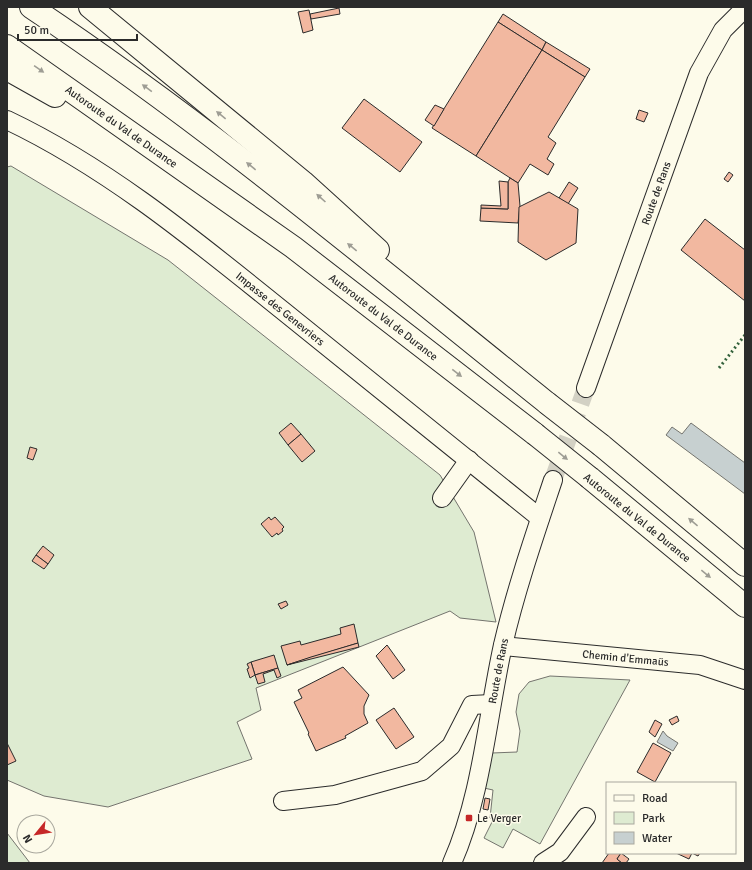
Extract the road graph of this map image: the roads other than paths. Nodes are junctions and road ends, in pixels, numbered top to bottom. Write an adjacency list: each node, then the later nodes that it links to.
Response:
1 (31, 7): 9 (highway, one-way to 1)
2 (90, 7): 9 (highway, one-way to 2)
3 (745, 8): 8 (street, Route de Rans)
4 (7, 46): 7 (highway, Autoroute du Val de Durance, one-way to 7)
5 (7, 69): 7 (highway)
6 (7, 120): 10 (street, Impasse des Genevriers)
7 (293, 247): 15 (highway, Autoroute du Val de Durance, one-way to 15, bridge)
8 (586, 388)
9 (547, 403): 14 (highway, one-way to 9, bridge)
10 (469, 460): 12 (street); 13 (street, Impasse des Genevriers)
11 (553, 480): 13 (street, Route de Rans)
12 (442, 498)
13 (540, 518): 16 (street, Route de Rans)
14 (745, 565)
15 (745, 606)
16 (503, 646): 17 (street, Chemin d'Emmaüs); 18 (street, Route de Rans)
17 (745, 680)
18 (491, 704): 19 (street); 21 (street, Route de Rans)
19 (283, 801)
20 (586, 817): 22 (street)
21 (452, 863)
22 (543, 863)

